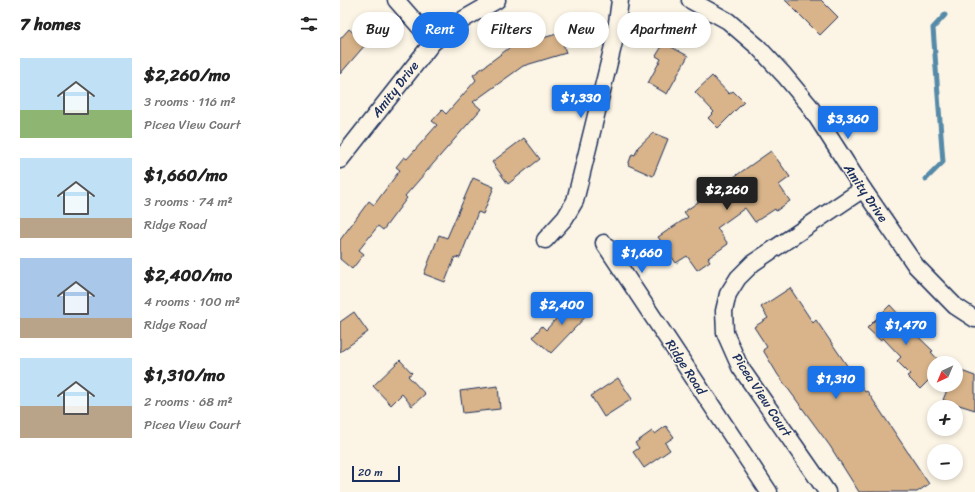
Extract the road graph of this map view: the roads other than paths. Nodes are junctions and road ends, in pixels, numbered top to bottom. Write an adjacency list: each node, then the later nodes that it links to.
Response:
1 (396, 0): 6 (street)
2 (498, 0): 5 (street, Amity Drive)
3 (620, 0): 10 (street)
4 (690, 0): 9 (street, Amity Drive)
5 (469, 16)
6 (412, 18)
7 (428, 48): 8 (street, Amity Drive)
8 (340, 160)
9 (862, 189): 12 (street, Amity Drive); 14 (street, Picea View Court)
10 (545, 240)
11 (604, 242): 13 (street, Ridge Road)
12 (975, 319)
13 (769, 492)
14 (827, 492)

